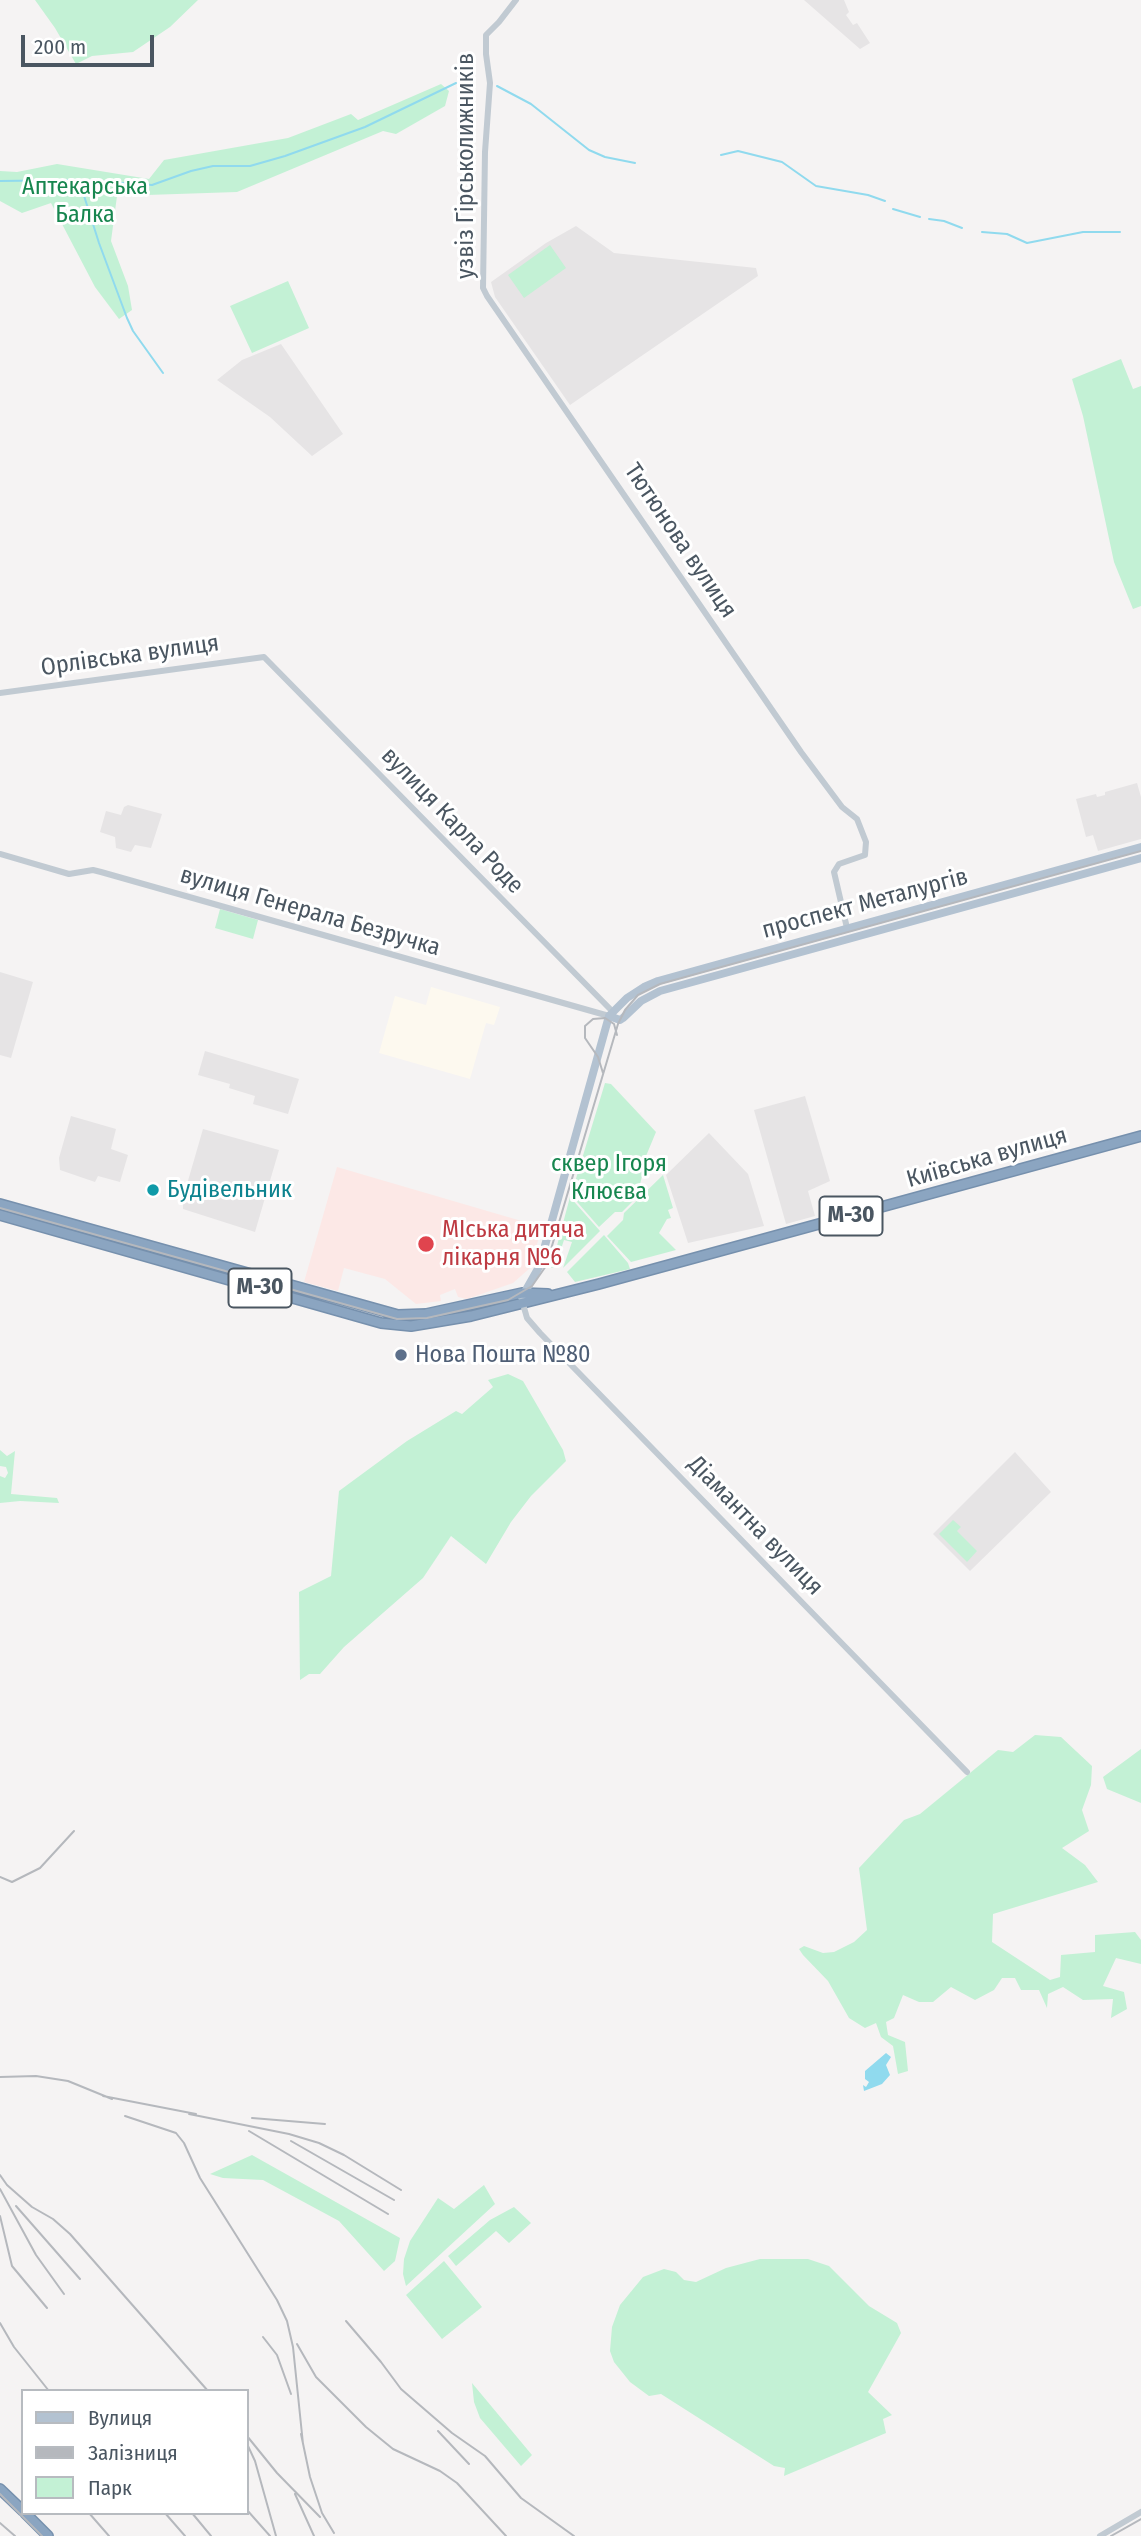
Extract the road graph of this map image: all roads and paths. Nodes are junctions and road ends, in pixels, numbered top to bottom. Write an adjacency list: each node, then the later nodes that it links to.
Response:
1 (516, 0): 2 (street, узвіз Гірськолижників)
2 (487, 296): 8 (street, Тютюнова вулиця)
3 (264, 657): 4 (street, Орлівська вулиця); 9 (street, вулиця Карла Роде)
4 (0, 693)
5 (1141, 847): 8 (main road, проспект Металургів)
6 (0, 854): 9 (street, вулиця Генерала Безручка)
7 (1141, 858): 9 (main road, проспект Металургів)
8 (847, 929): 9 (main road, проспект Металургів)
9 (611, 1014): 13 (main road)
10 (1141, 1136): 13 (highway, Київська вулиця / М-30)
11 (0, 1204): 13 (highway, М-30)
12 (0, 1215): 13 (highway, М-30)
13 (523, 1298): 14 (street, Діамантна вулиця)
14 (967, 1772)
15 (0, 2489): 16 (highway)
16 (21, 2509)
17 (1141, 2512): 20 (street)
18 (27, 2515): 19 (highway)
19 (48, 2536)
20 (1100, 2536)

